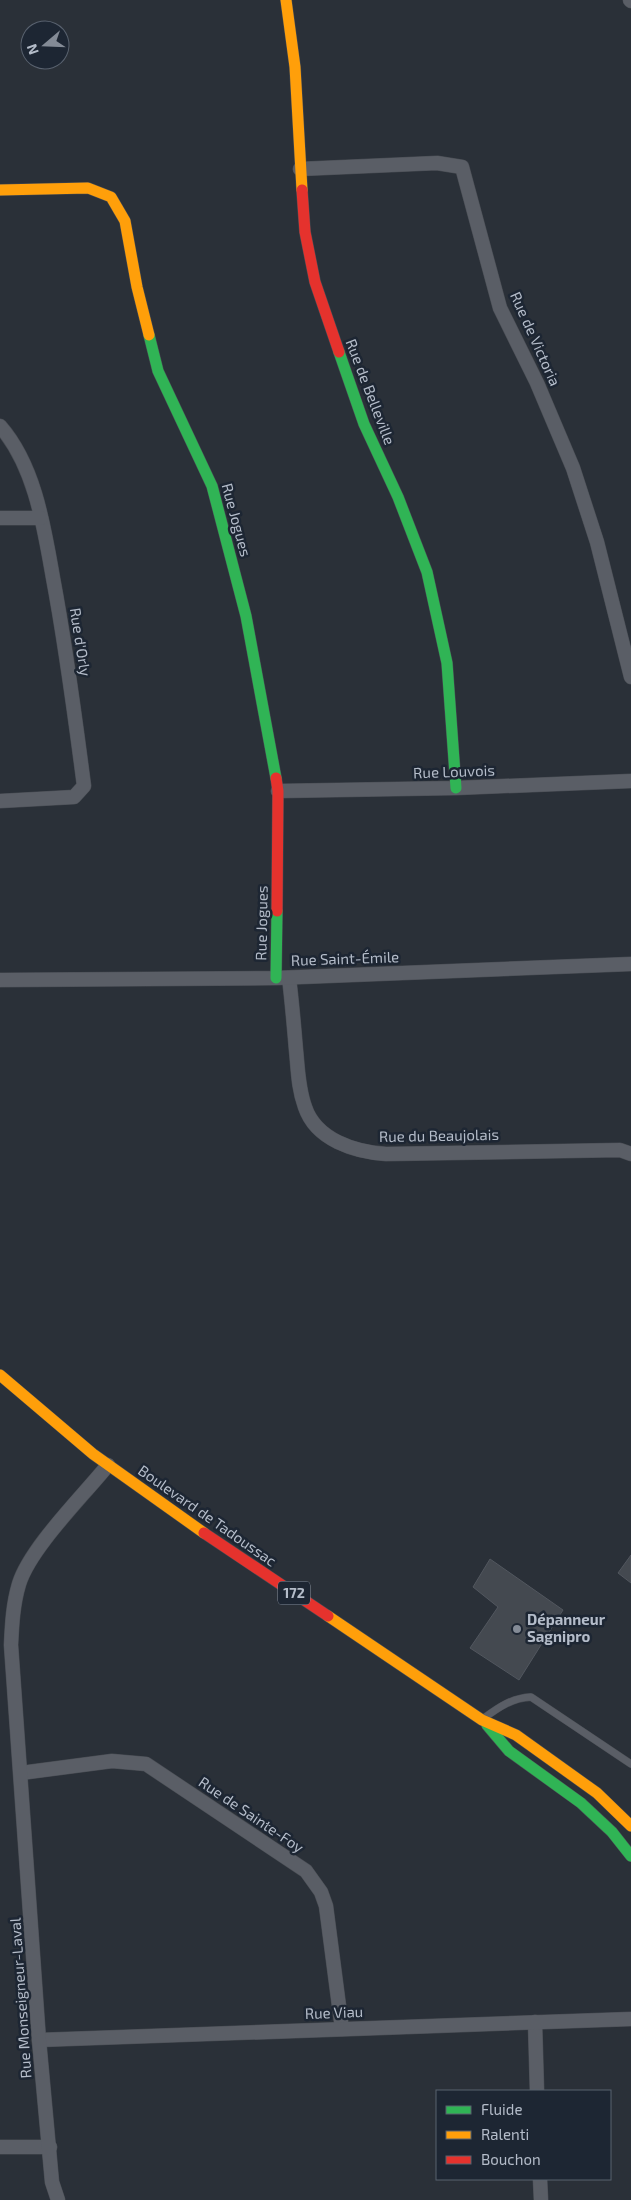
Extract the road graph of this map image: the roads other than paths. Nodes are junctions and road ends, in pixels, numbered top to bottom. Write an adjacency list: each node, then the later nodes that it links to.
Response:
1 (286, 0): 2 (street, Rue de Belleville)
2 (300, 169): 7 (street, Rue de Victoria); 9 (street, Rue de Belleville)
3 (0, 190): 10 (street, Rue Jogues)
4 (0, 426): 6 (street, Rue d'Orly)
5 (0, 518): 6 (street)
6 (41, 518): 11 (street, Rue d'Orly)
7 (631, 677)
8 (631, 781): 9 (street, Rue Louvois)
9 (456, 788): 10 (street, Rue Louvois)
10 (278, 791): 13 (street, Rue Jogues)
11 (0, 802)
12 (631, 964): 13 (street, Rue Saint-Émile)
13 (283, 978): 14 (street, Rue Saint-Émile); 15 (street, Rue du Beaujolais)
14 (0, 980)
15 (631, 1154)
16 (0, 1375): 17 (street, Boulevard de Tadoussac / 172)
17 (108, 1465): 18 (street, Boulevard de Tadoussac / 172); 20 (street, Rue Monseigneur-Laval)
18 (482, 1720): 19 (lane); 21 (street, Boulevard de Tadoussac / 172); 22 (street, Boulevard de Tadoussac / 172)
19 (631, 1764)
20 (21, 1773): 25 (street, Rue de Sainte-Foy); 26 (street, Rue Monseigneur-Laval)
21 (631, 1826)
22 (631, 1856)
23 (631, 2019): 24 (street, Rue Viau)
24 (535, 2022): 25 (street, Rue Viau); 27 (street)
25 (342, 2029): 26 (street, Rue Viau)
26 (39, 2040): 29 (street, Rue Monseigneur-Laval)
27 (537, 2090)
28 (0, 2147): 29 (street)
29 (50, 2147): 31 (street, Rue Monseigneur-Laval)
30 (540, 2180): 32 (street)
31 (58, 2200)
32 (540, 2200)

